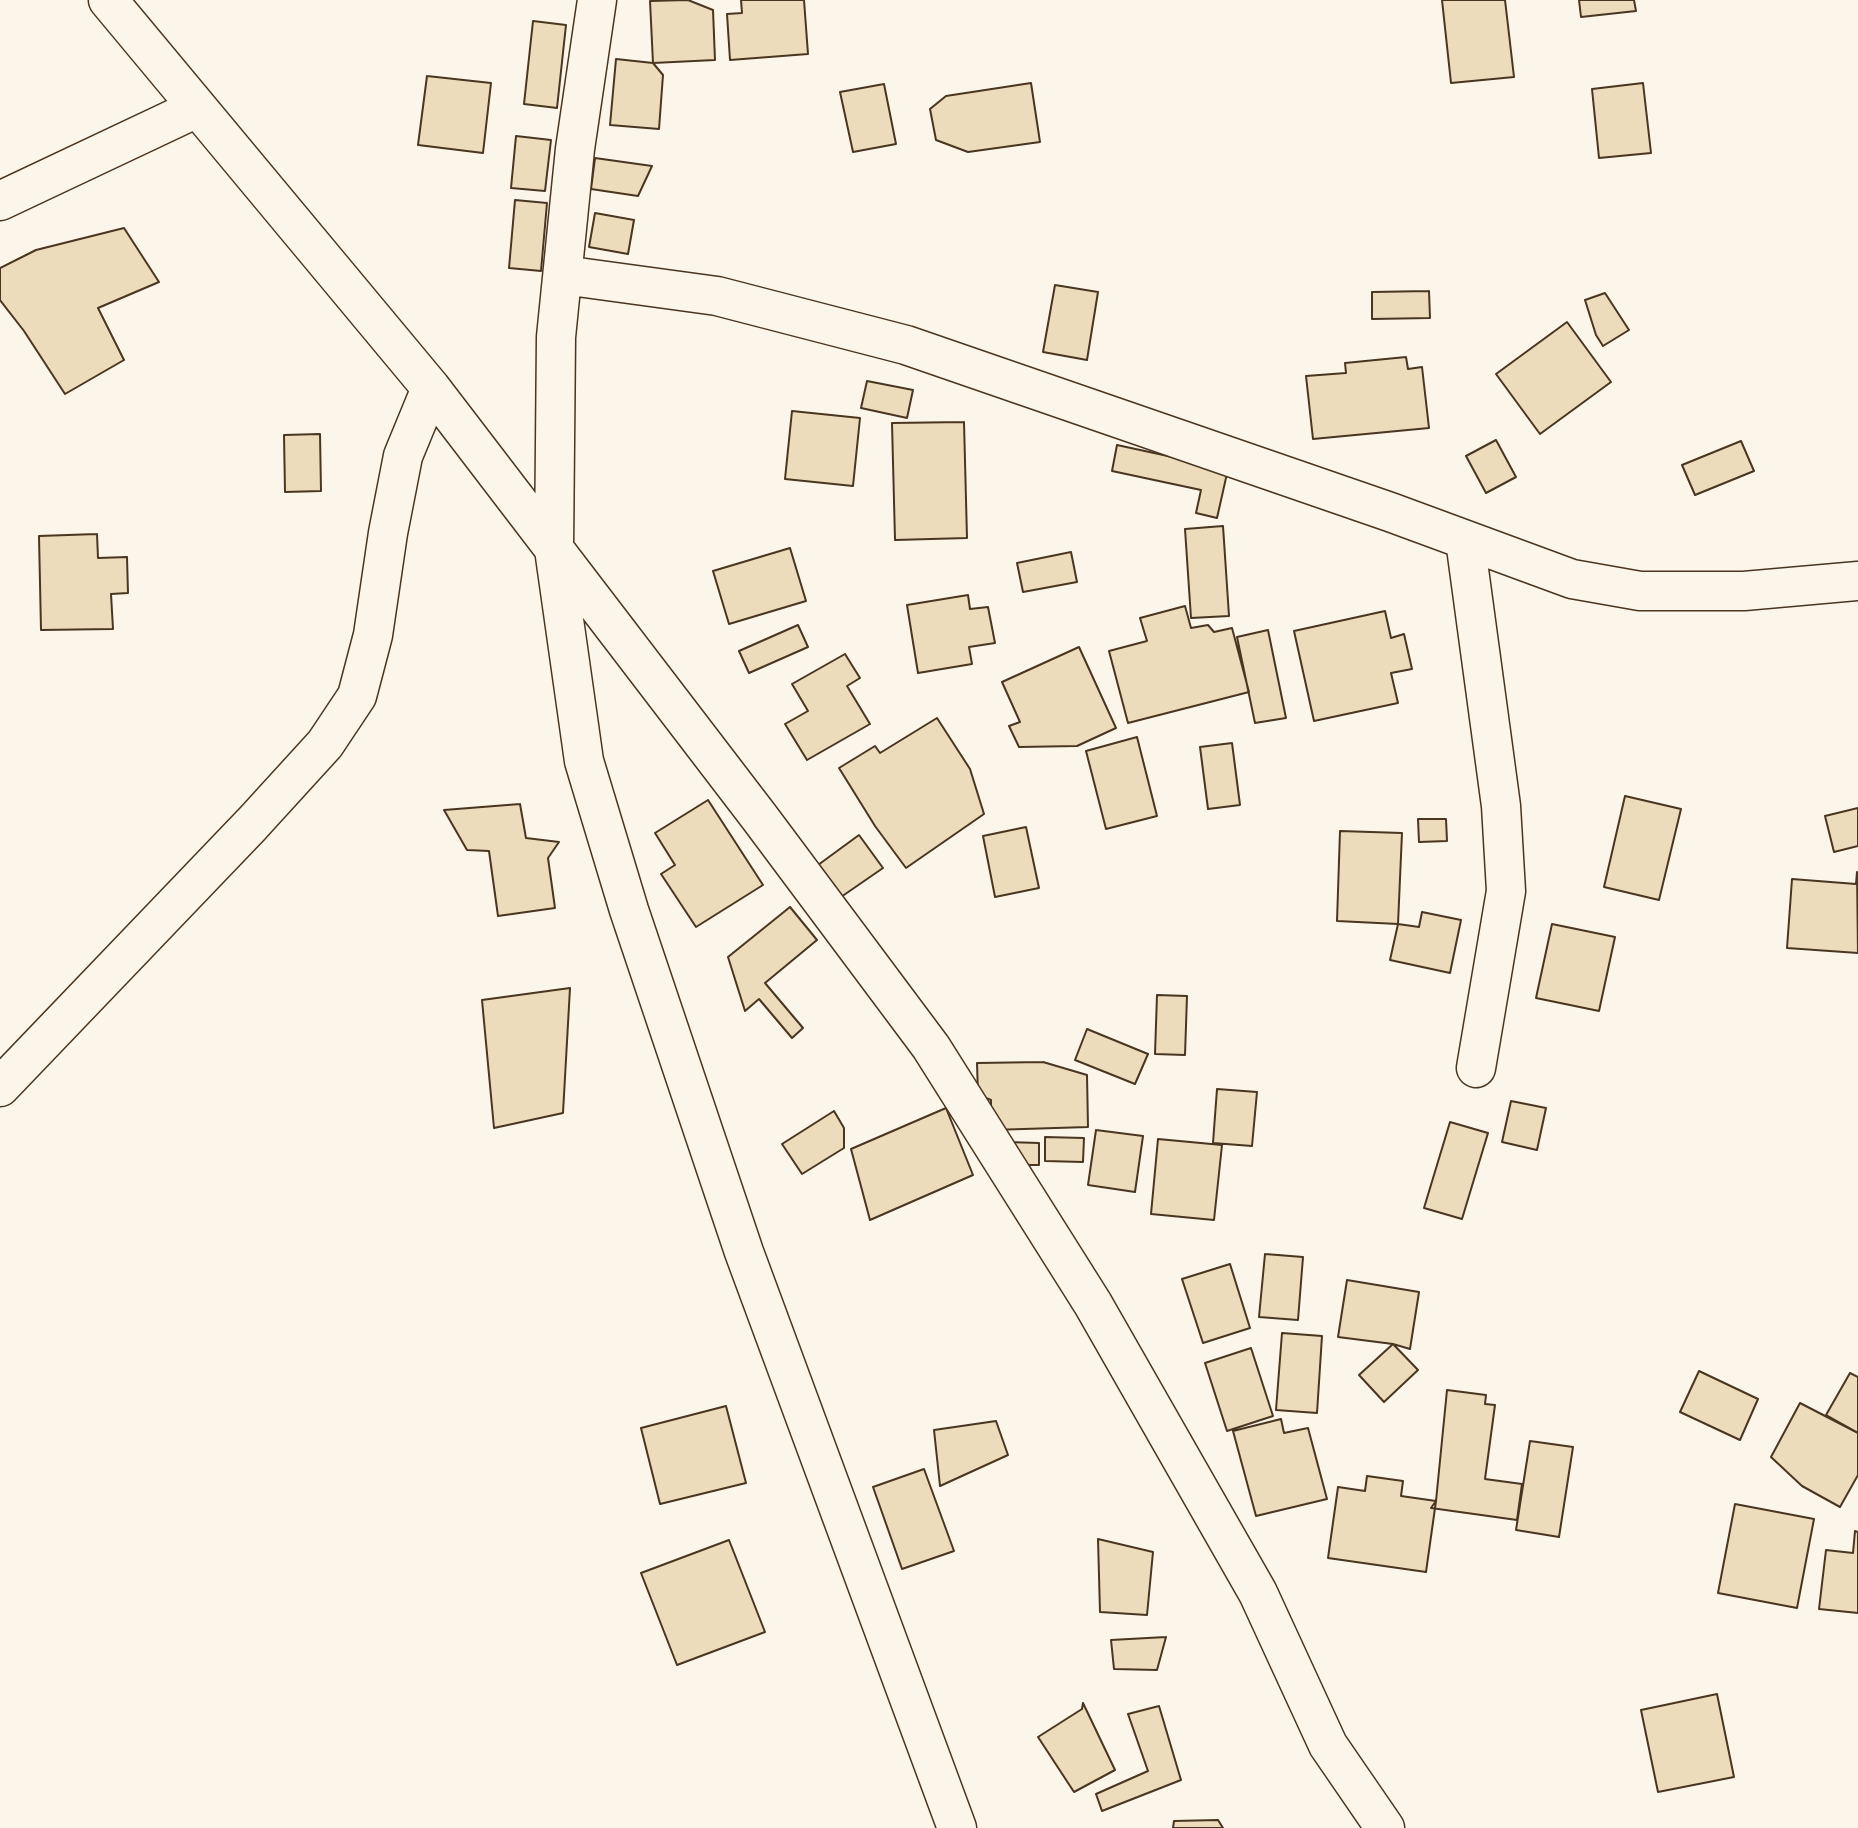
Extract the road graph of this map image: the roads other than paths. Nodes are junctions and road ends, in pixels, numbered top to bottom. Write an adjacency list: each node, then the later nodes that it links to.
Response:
1 (108, 0): 3 (street)
2 (597, 0): 5 (street)
3 (197, 108): 4 (street); 6 (street)
4 (0, 201)
5 (563, 275): 7 (street); 8 (street)
6 (431, 388): 8 (street); 11 (street)
7 (1465, 540): 9 (street); 10 (street)
8 (554, 549): 12 (street); 13 (street)
9 (1858, 581)
10 (1476, 1068)
11 (0, 1087)
12 (957, 1828)
13 (1385, 1828)

